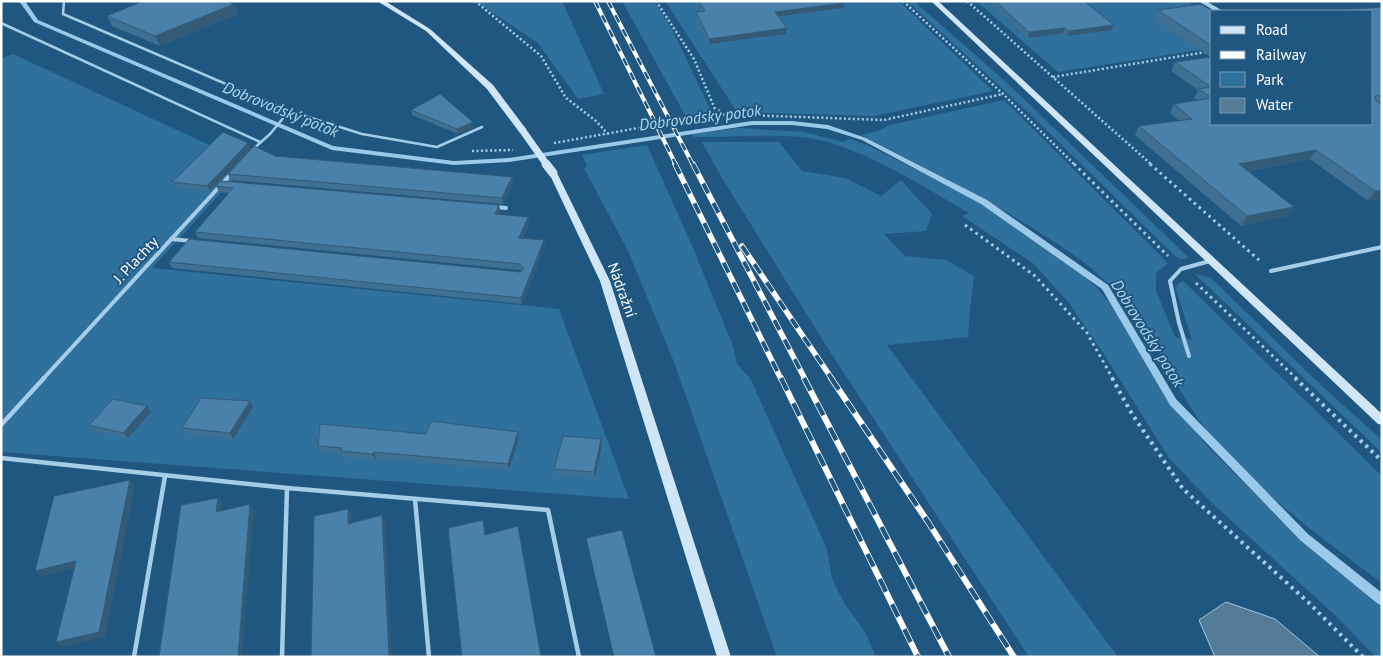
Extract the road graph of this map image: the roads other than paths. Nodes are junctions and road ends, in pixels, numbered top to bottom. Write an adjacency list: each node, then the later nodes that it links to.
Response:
1 (64, 1): 7 (lane)
2 (380, 1): 33 (main road, Nádražní, bridge)
3 (934, 1): 20 (main road)
4 (1202, 1): 5 (street)
5 (1217, 10)
6 (1, 23): 10 (lane)
7 (289, 111): 8 (lane); 9 (lane)
8 (482, 126)
9 (270, 134): 10 (lane)
10 (260, 142): 11 (lane)
11 (248, 155)
12 (235, 169): 13 (lane, J. Plachty)
13 (222, 183): 14 (lane); 17 (lane, J. Plachty)
14 (232, 184)
15 (487, 206): 16 (lane)
16 (506, 208)
17 (171, 239): 18 (lane); 24 (lane, J. Plachty)
18 (200, 242)
19 (1382, 247): 21 (lane)
20 (1210, 261): 22 (lane); 23 (main road)
21 (1271, 271)
22 (1189, 356)
23 (1382, 421)
24 (1, 425)
25 (1, 458): 26 (lane)
26 (165, 476): 27 (lane); 29 (lane)
27 (287, 488): 28 (lane); 30 (lane)
28 (415, 499): 31 (lane); 32 (lane)
29 (134, 657)
30 (282, 657)
31 (428, 657)
32 (579, 657)
33 (724, 657)

